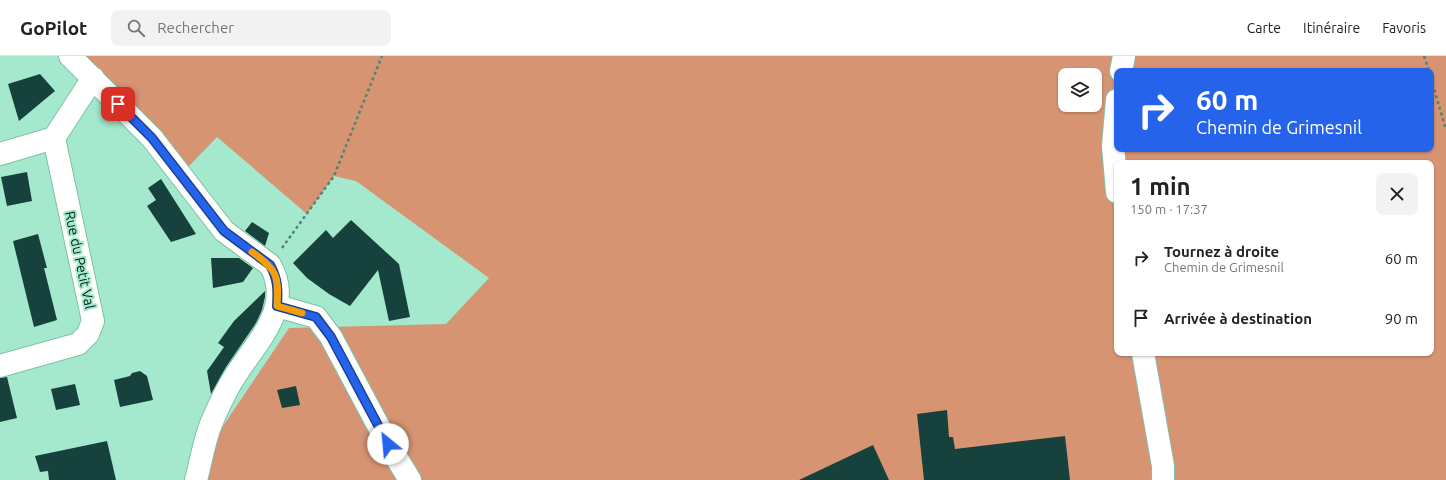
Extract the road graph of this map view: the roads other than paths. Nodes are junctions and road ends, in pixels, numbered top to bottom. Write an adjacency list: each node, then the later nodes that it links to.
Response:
1 (70, 56): 4 (street)
2 (1124, 56): 3 (street)
3 (1122, 68)
4 (93, 78): 6 (street); 9 (street)
5 (1114, 134): 8 (street)
6 (54, 138): 7 (street); 11 (street, Rue du Petit Val)
7 (0, 154)
8 (1114, 160)
9 (277, 306): 12 (street); 13 (street)
10 (1144, 356): 14 (street)
11 (0, 366)
12 (196, 480)
13 (410, 480)
14 (1163, 480)

